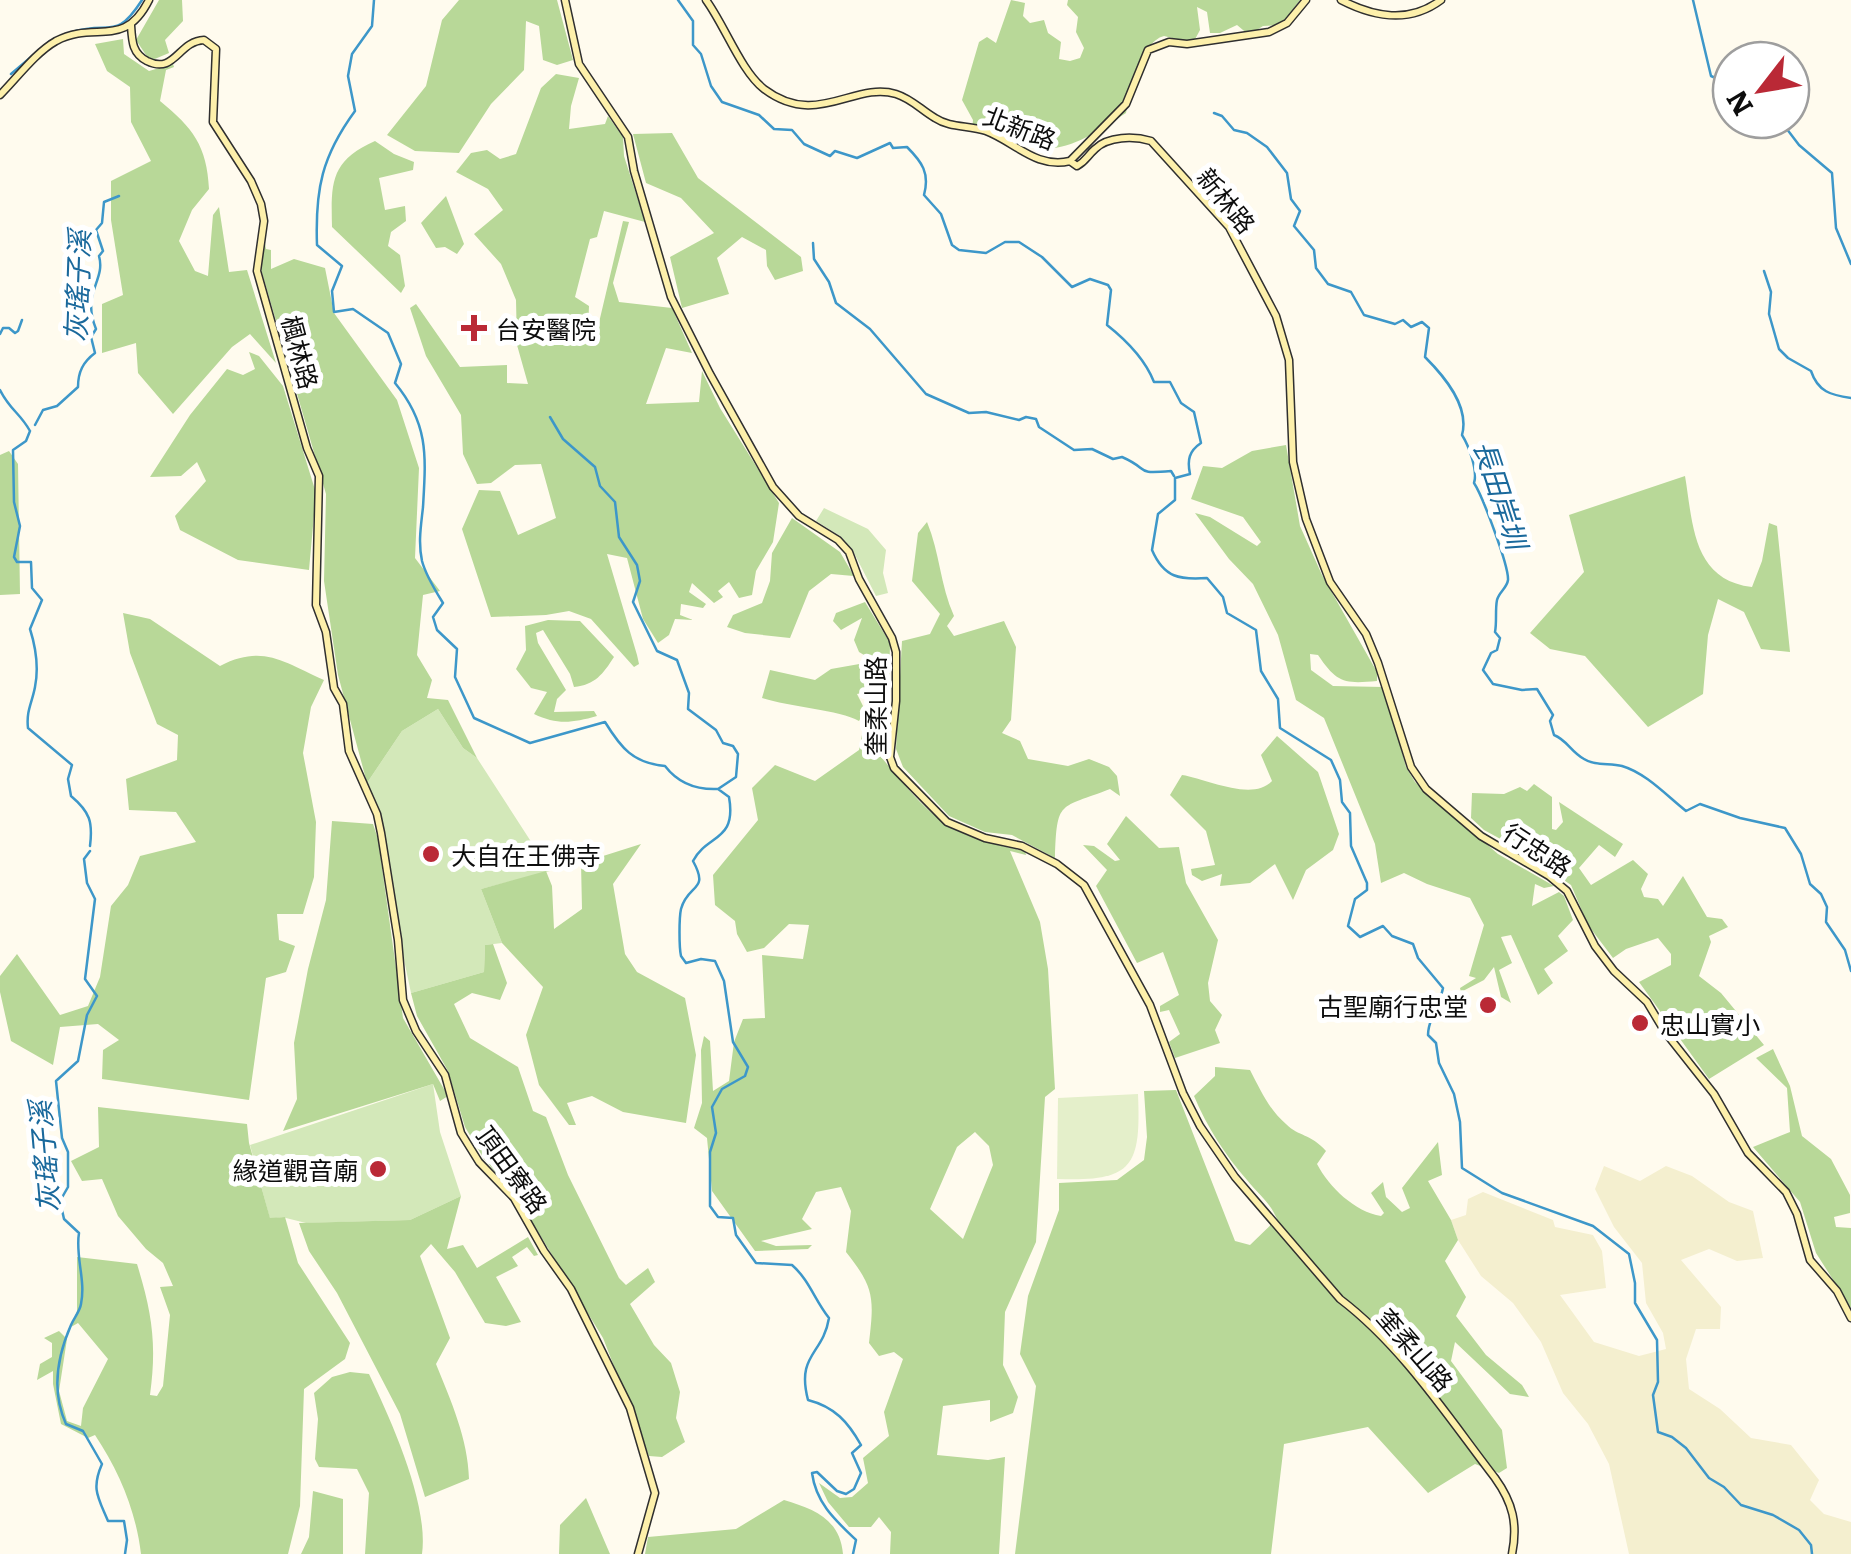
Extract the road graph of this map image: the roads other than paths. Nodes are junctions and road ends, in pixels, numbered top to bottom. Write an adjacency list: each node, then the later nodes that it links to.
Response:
1 (150, 0): 7 (street)
2 (565, 0): 14 (street, 奎柔山路)
3 (706, 0): 9 (street, 北新路)
4 (1306, 0): 9 (street, 北新路)
5 (1341, 0): 6 (street)
6 (1441, 0)
7 (131, 25): 8 (street); 11 (street, 楓林路)
8 (0, 95)
9 (1070, 160): 10 (street, 新林路)
10 (1292, 440): 12 (street, 行忠路)
11 (368, 793): 13 (street, 頂田寮路)
12 (1851, 1318)
13 (638, 1554)
14 (1512, 1554)

